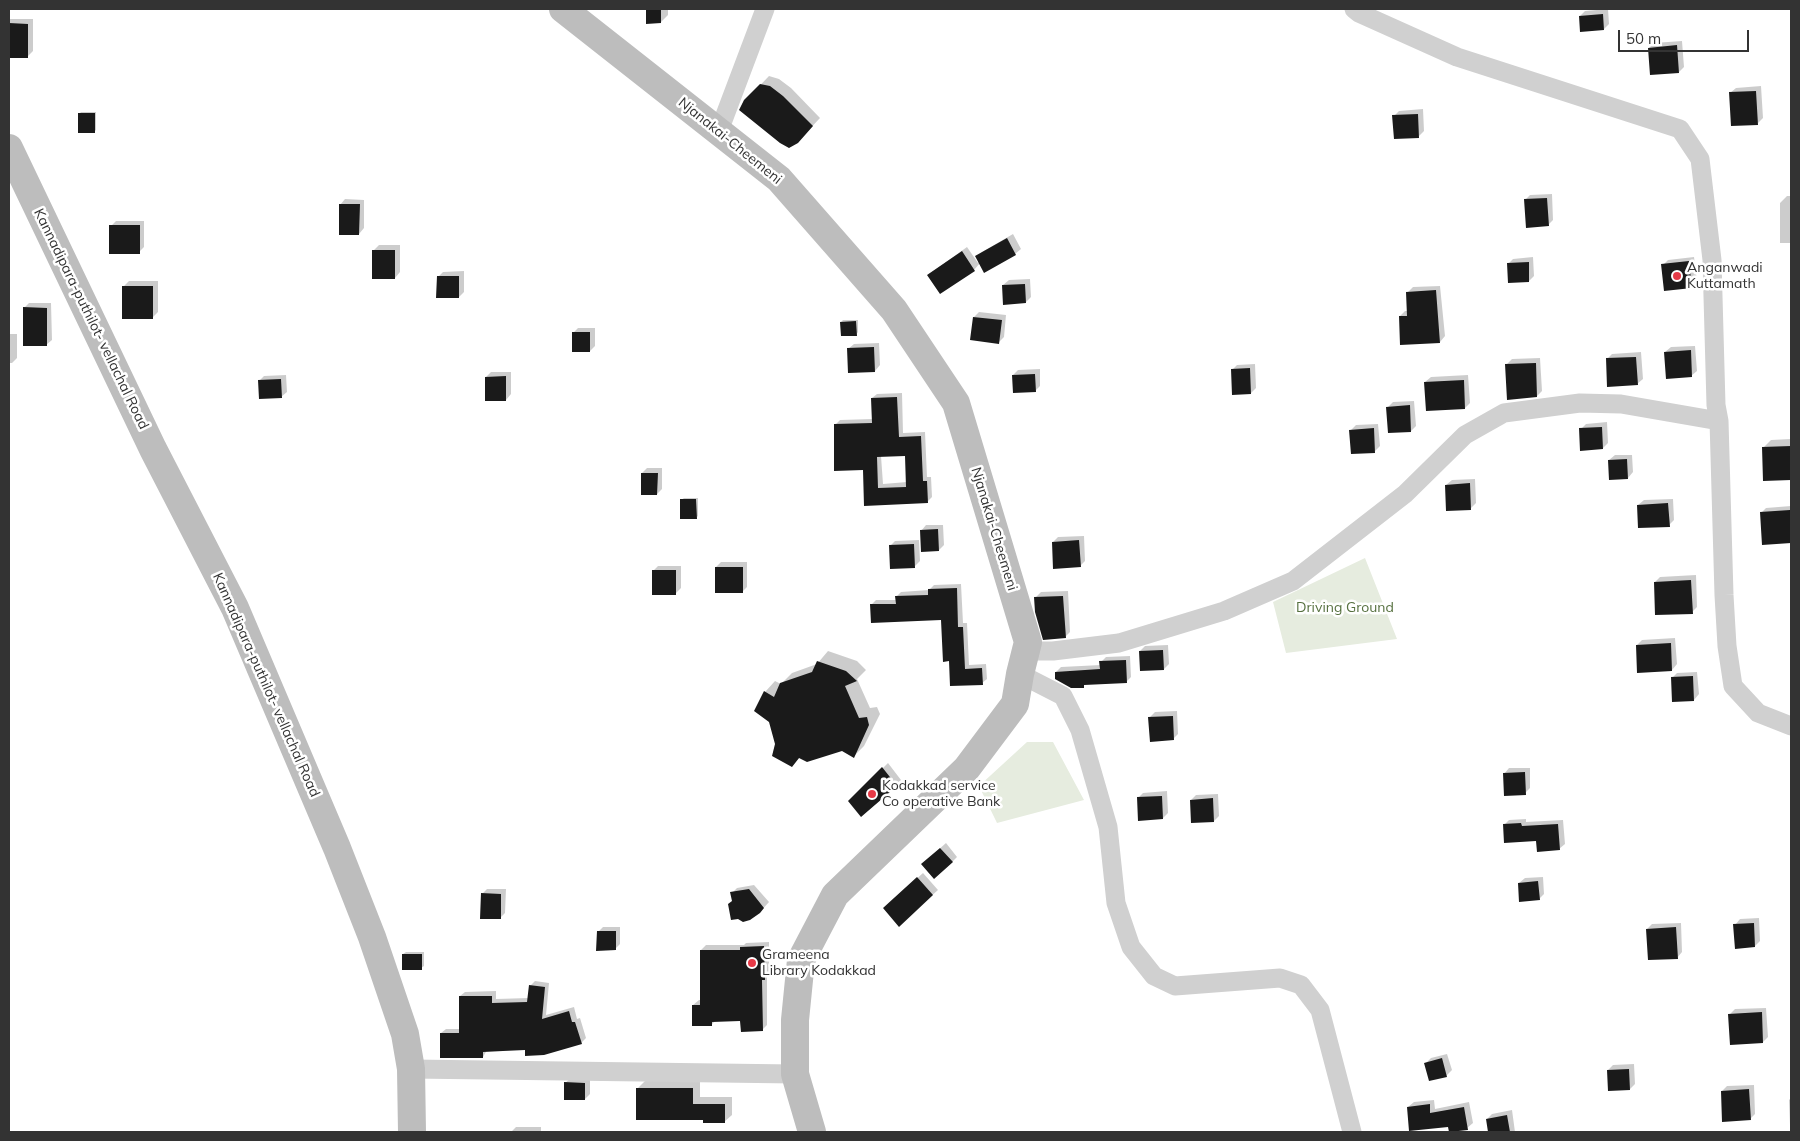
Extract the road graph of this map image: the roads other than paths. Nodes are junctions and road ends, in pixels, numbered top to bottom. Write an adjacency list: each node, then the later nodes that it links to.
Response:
1 (563, 9): 4 (main road, Njanakai-Cheemeni)
2 (765, 9): 4 (street)
3 (1354, 9): 6 (street)
4 (720, 131): 7 (main road, Njanakai-Cheemeni)
5 (9, 148): 9 (main road, Kannadipara-puthilot- vellachal Road)
6 (1719, 421): 7 (street); 8 (street)
7 (1023, 663): 10 (main road, Njanakai-Cheemeni); 13 (street)
8 (1791, 726)
9 (411, 1069): 10 (street); 11 (main road, Kannadipara-puthilot- vellachal Road)
10 (795, 1074): 12 (main road, Njanakai-Cheemeni)
11 (412, 1132)
12 (812, 1132)
13 (1352, 1132)

